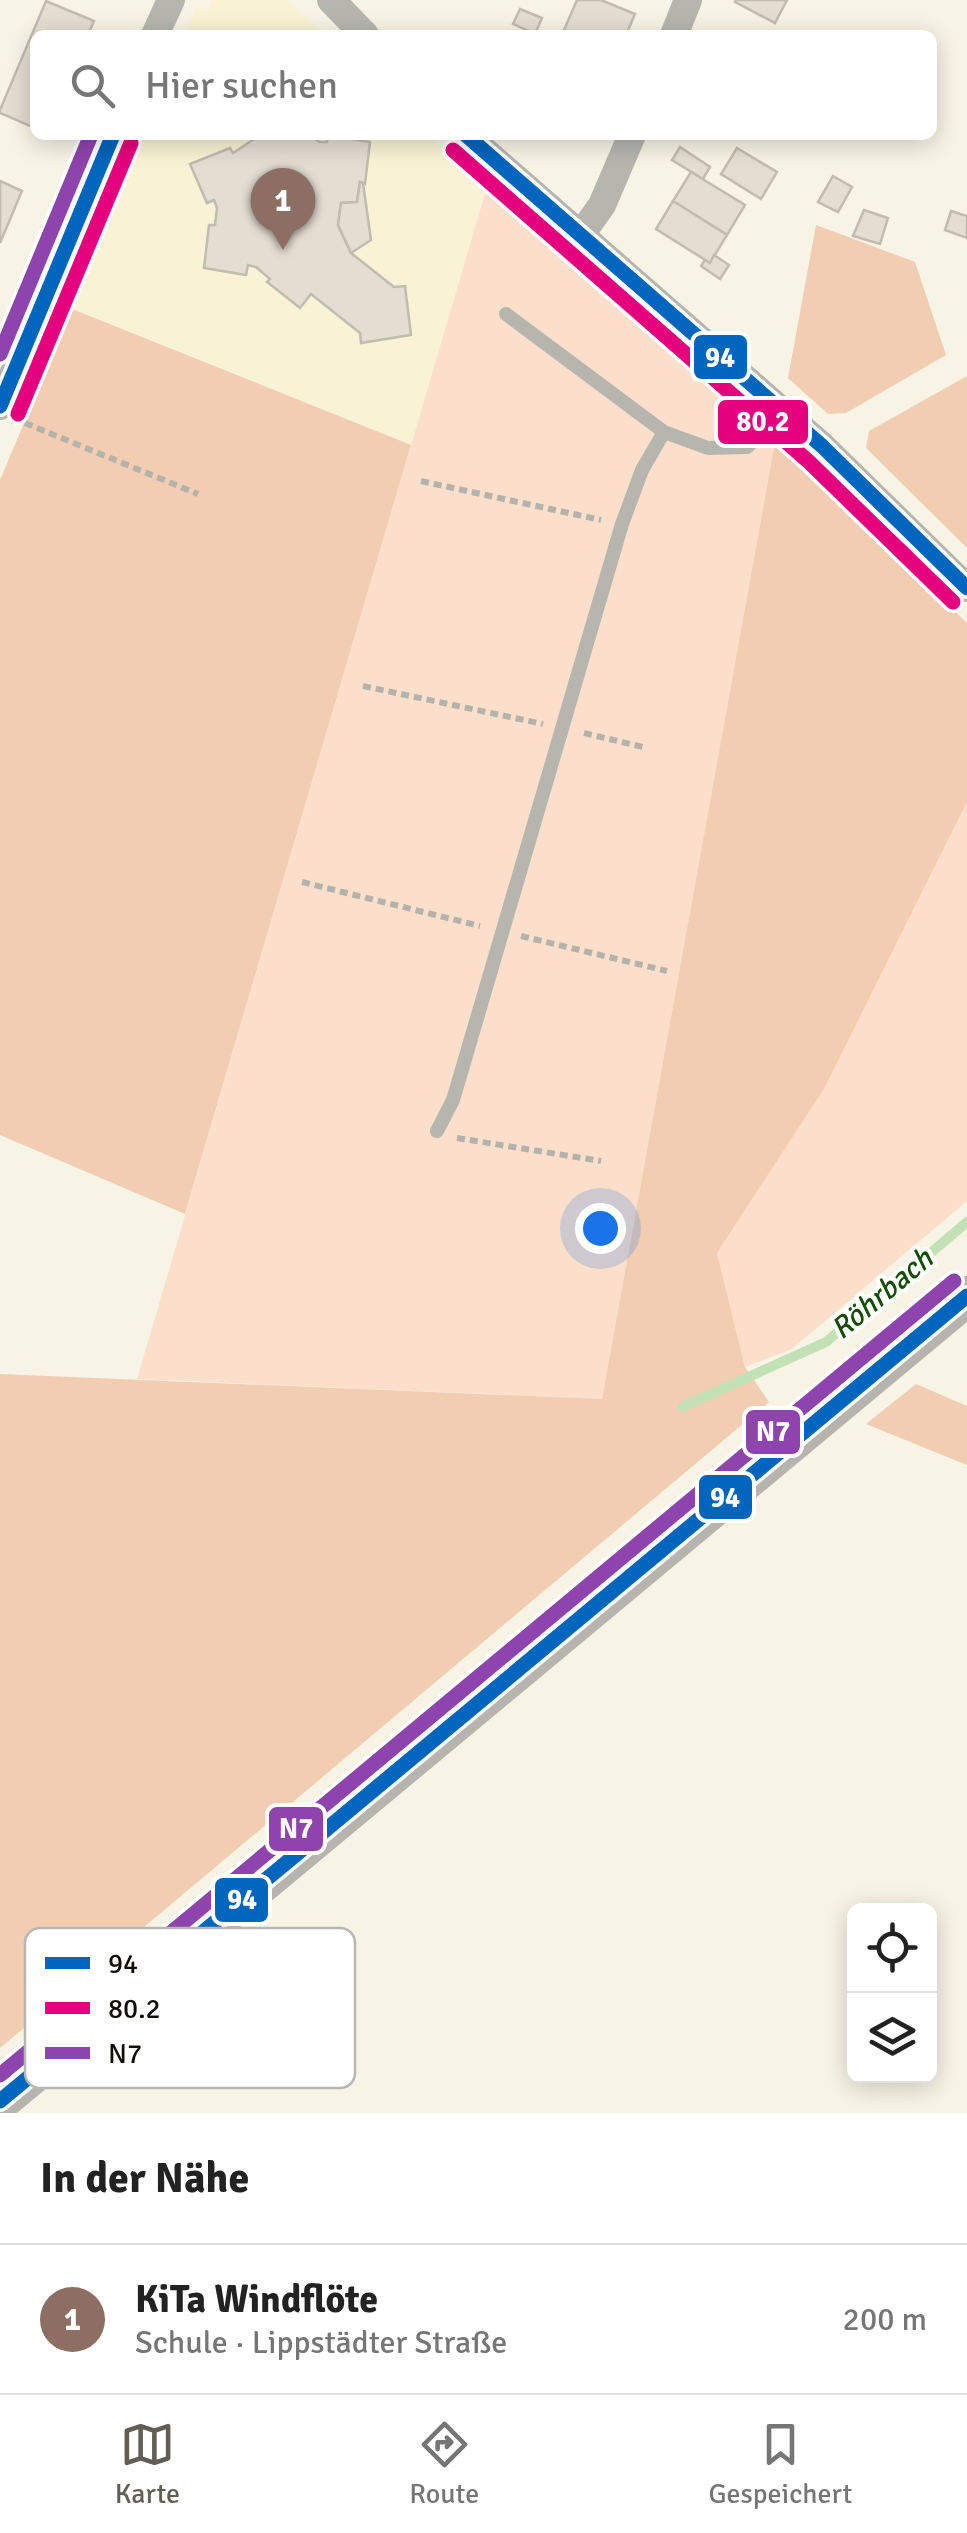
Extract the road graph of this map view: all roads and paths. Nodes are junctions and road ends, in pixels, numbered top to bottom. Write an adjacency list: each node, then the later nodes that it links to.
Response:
1 (171, 0): 4 (street)
2 (332, 0): 5 (street)
3 (688, 0): 6 (street)
4 (157, 30)
5 (361, 30)
6 (676, 30)
7 (112, 140): 13 (street)
8 (472, 140): 10 (street)
9 (630, 140): 10 (street)
10 (580, 236): 12 (street)
11 (506, 314): 14 (lane)
12 (782, 412): 14 (lane); 18 (street)
13 (8, 413): 16 (path)
14 (664, 432): 17 (lane)
15 (420, 482): 17 (path)
16 (198, 494)
17 (622, 524): 20 (lane)
18 (967, 588)
19 (363, 686): 20 (path)
20 (564, 729): 21 (path); 23 (lane)
21 (643, 747)
22 (302, 882): 23 (path)
23 (502, 932): 24 (path); 25 (lane)
24 (667, 970)
25 (437, 1131): 26 (path)
26 (600, 1161)
27 (967, 1296): 28 (main road)
28 (208, 1928)
29 (25, 2080): 30 (main road)
30 (0, 2101)

